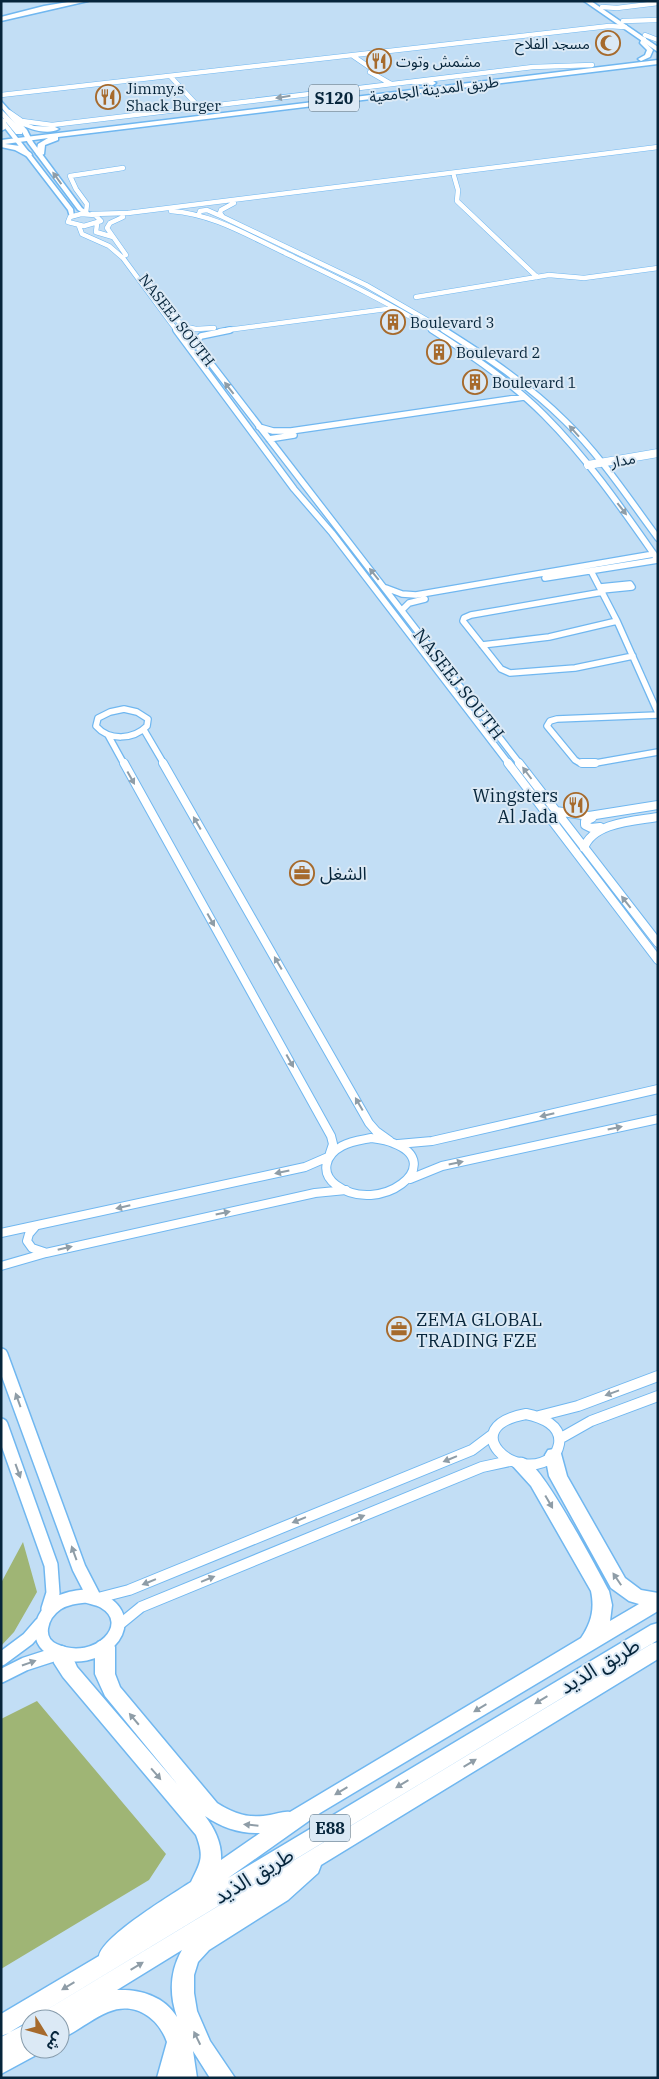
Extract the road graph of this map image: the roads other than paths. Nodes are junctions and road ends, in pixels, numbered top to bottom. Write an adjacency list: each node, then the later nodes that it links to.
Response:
1 (68, 1): 9 (main road)
2 (86, 1): 9 (main road)
3 (587, 1): 12 (main road)
4 (594, 1): 6 (main road)
5 (654, 3): 7 (street)
6 (602, 7): 7 (street); 8 (main road)
7 (617, 8): 8 (street)
8 (610, 12): 12 (main road)
9 (1, 18)
10 (658, 20): 11 (street)
11 (637, 22): 12 (street); 12 (street)
12 (624, 24): 13 (street); 13 (street); 14 (main road)
13 (609, 26): 18 (street)
14 (644, 37): 15 (street); 16 (main road); 17 (main road); 20 (main road)
15 (658, 40)
16 (658, 44)
17 (658, 50)
18 (353, 56): 23 (street); 25 (street)
19 (658, 61): 20 (main road); 22 (main road)
20 (638, 62): 21 (main road, طريق المدينة الجامعية / S120); 22 (main road, طريق المدينة الجامعية / S120)
21 (592, 66): 24 (street); 26 (main road, طريق المدينة الجامعية / S120)
22 (600, 69): 39 (main road, طريق المدينة الجامعية / S120)
23 (171, 77): 28 (street); 31 (street)
24 (413, 82): 25 (street); 26 (main road)
25 (382, 83): 27 (street)
26 (453, 83): 29 (main road, طريق المدينة الجامعية / S120)
27 (368, 87): 29 (main road); 31 (street, one-way to 31)
28 (1, 96)
29 (342, 97): 33 (main road, طريق المدينة الجامعية / S120)
30 (1, 103): 32 (main road)
31 (194, 107): 32 (street); 33 (main road)
32 (5, 112): 35 (main road); 40 (main road)
33 (166, 118): 36 (main road, طريق المدينة الجامعية / S120)
34 (2, 120): 37 (main road); 40 (main road)
35 (18, 122): 38 (main road); 40 (main road)
36 (114, 123): 38 (main road, طريق المدينة الجامعية / S120); 40 (main road)
37 (1, 129)
38 (60, 129): 40 (main road, طريق المدينة الجامعية / S120)
39 (69, 134): 40 (main road, طريق المدينة الجامعية / S120); 43 (main road)
40 (22, 136): 41 (main road, طريق المدينة الجامعية / S120); 43 (main road); 44 (main road)
41 (1, 141): 44 (main road)
42 (658, 149): 46 (street); 49 (street)
43 (40, 154): 52 (main road, one-way to 43)
44 (28, 155): 54 (main road)
45 (123, 168): 52 (street)
46 (454, 176): 47 (street); 48 (street)
47 (444, 180): 48 (street); 49 (street)
48 (458, 187): 65 (street)
49 (278, 196): 50 (street); 52 (street)
50 (234, 204): 51 (street); 56 (street)
51 (171, 211): 53 (street); 55 (street)
52 (89, 214): 54 (street); 57 (street)
53 (199, 214): 56 (street); 61 (street)
54 (72, 216): 58 (street)
55 (123, 217): 57 (street); 59 (street)
56 (223, 217): 86 (street, one-way to 56)
57 (98, 223): 58 (street); 59 (street, NASEEJ SOUTH)
58 (80, 226): 109 (street)
59 (113, 237): 72 (street, NASEEJ SOUTH)
60 (240, 238): 61 (street)
61 (257, 240): 64 (street)
62 (658, 268): 65 (street)
63 (320, 275): 64 (street)
64 (338, 277): 67 (street)
65 (538, 277): 66 (street)
66 (416, 297)
67 (384, 305): 69 (street); 74 (street); 76 (street)
68 (322, 311): 69 (street)
69 (329, 312): 71 (street)
70 (283, 316): 71 (street)
71 (277, 320): 73 (street)
72 (182, 326): 73 (street); 75 (street, NASEEJ SOUTH)
73 (200, 329): 74 (street)
74 (204, 335): 75 (street)
75 (195, 343): 78 (street, NASEEJ SOUTH, one-way to 75)
76 (524, 397): 79 (street); 87 (street)
77 (363, 425): 80 (street)
78 (259, 427): 79 (street); 82 (street, NASEEJ SOUTH)
79 (278, 432): 81 (street)
80 (288, 436): 81 (street); 83 (street)
81 (276, 438): 82 (street)
82 (269, 439): 83 (street, NASEEJ SOUTH)
83 (276, 448): 91 (street, NASEEJ SOUTH, one-way to 83)
84 (658, 454): 86 (street, مدار)
85 (658, 460): 86 (street, مدار)
86 (602, 466): 87 (street, مدار); 88 (street)
87 (590, 468): 89 (street, one-way to 89)
88 (658, 538)
89 (656, 558): 90 (street); 93 (street)
90 (591, 571): 92 (street); 93 (street)
91 (385, 588): 93 (street); 94 (street, NASEEJ SOUTH)
92 (602, 590): 95 (street); 96 (street)
93 (413, 598): 94 (street)
94 (402, 610): 103 (street, NASEEJ SOUTH, one-way to 94)
95 (617, 621): 96 (street); 97 (street)
96 (482, 645): 97 (street)
97 (633, 656): 98 (street)
98 (658, 714): 101 (street)
99 (144, 730): 100 (street); 100 (street); 114 (street, one-way to 99)
100 (108, 735): 115 (street, one-way to 115)
101 (658, 752)
102 (658, 805): 104 (street)
103 (556, 811): 104 (street); 107 (street, NASEEJ SOUTH)
104 (609, 814): 106 (street)
105 (658, 817): 106 (street)
106 (626, 824): 107 (street)
107 (584, 848): 108 (street, NASEEJ SOUTH, one-way to 107)
108 (658, 942)
109 (658, 960)
110 (658, 1089): 112 (street)
111 (658, 1093): 112 (street)
112 (629, 1096): 114 (street, one-way to 114)
113 (658, 1117): 116 (street, one-way to 113)
114 (394, 1142): 115 (street); 116 (street)
115 (329, 1155): 117 (street); 118 (street, one-way to 118)
116 (410, 1179): 117 (street)
117 (346, 1190): 120 (street, one-way to 117)
118 (35, 1227): 119 (street); 120 (street)
119 (1, 1233)
120 (46, 1252): 121 (street)
121 (1, 1266)
122 (1, 1355): 130 (street, one-way to 122)
123 (658, 1376): 125 (street, one-way to 125)
124 (658, 1396): 128 (street)
125 (537, 1416): 127 (street); 128 (street)
126 (1, 1425): 132 (street, one-way to 132)
127 (492, 1435): 129 (street); 130 (street, one-way to 130)
128 (558, 1446): 129 (street); 131 (highway, one-way to 128)
129 (515, 1462): 133 (street, one-way to 129); 135 (highway, one-way to 135)
130 (96, 1598): 132 (street); 133 (street)
131 (658, 1601): 135 (highway)
132 (44, 1618): 138 (street); 139 (street)
133 (119, 1625): 136 (street)
134 (658, 1630): 144 (highway, طريق الذيد / E88, one-way to 144)
135 (588, 1644): 141 (highway, one-way to 141)
136 (105, 1647): 138 (street); 141 (highway, one-way to 136)
137 (658, 1649): 142 (highway, طريق الذيد / E88, one-way to 137)
138 (60, 1653): 140 (street, one-way to 138); 143 (highway, one-way to 143)
139 (1, 1659)
140 (1, 1676)
141 (313, 1807): 143 (highway)
142 (319, 1855): 145 (highway, طريق الذيد / E88, one-way to 142); 155 (highway, one-way to 142)
143 (195, 1890): 144 (highway)
144 (102, 1966): 147 (highway, طريق الذيد / E88, one-way to 147)
145 (67, 2009)
146 (70, 2023): 149 (highway)
147 (1, 2026)
148 (20, 2038): 150 (highway)
149 (178, 2039): 153 (highway); 154 (highway)
150 (1, 2049)
151 (20, 2053): 152 (highway)
152 (1, 2064)
153 (168, 2078)
154 (186, 2078)
155 (224, 2078)

